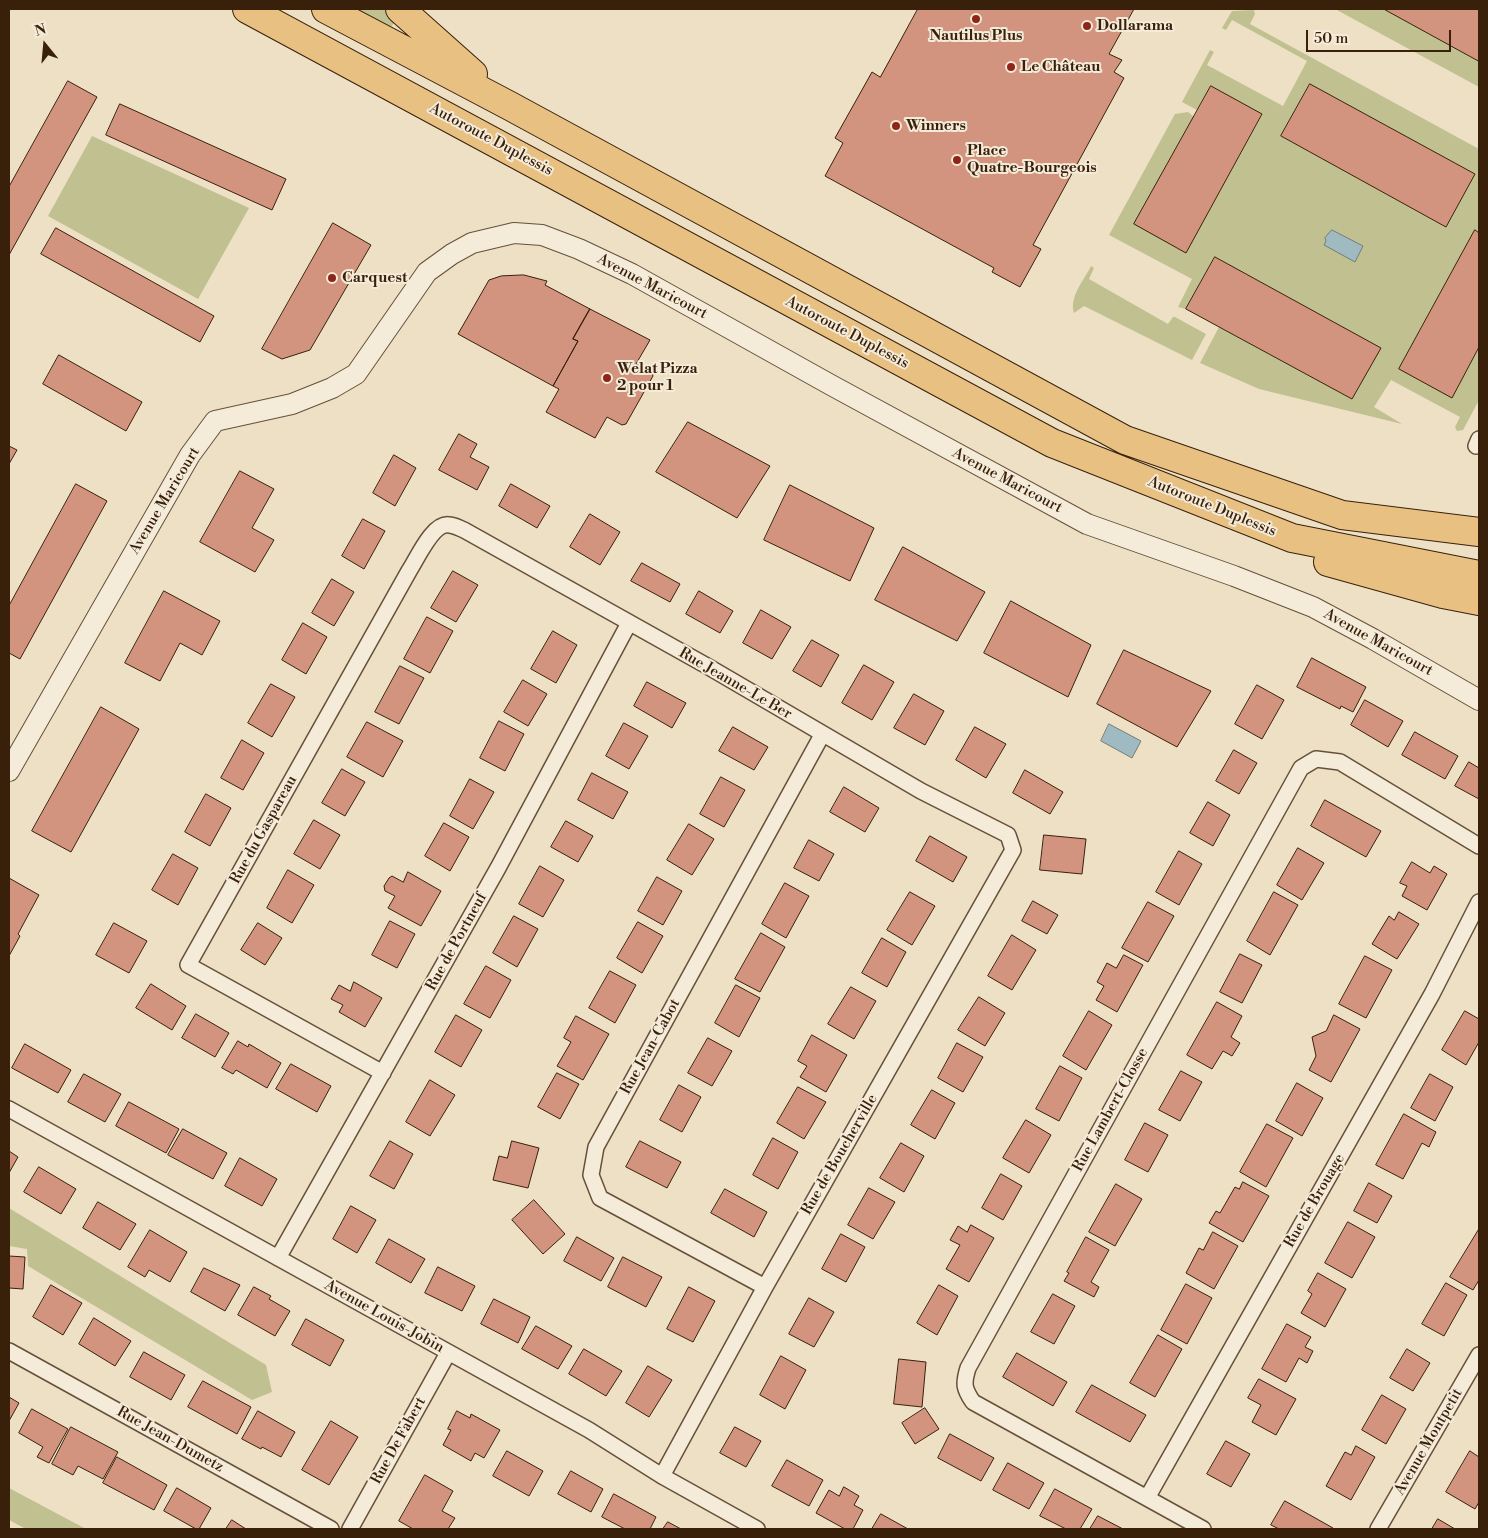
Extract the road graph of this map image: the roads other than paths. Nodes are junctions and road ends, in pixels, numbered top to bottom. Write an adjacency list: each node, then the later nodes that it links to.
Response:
1 (247, 9): 5 (highway, Autoroute Duplessis)
2 (326, 9): 4 (highway, Autoroute Duplessis)
3 (400, 9): 4 (highway)
4 (510, 106): 7 (highway, Autoroute Duplessis)
5 (1052, 443): 8 (highway, Autoroute Duplessis); 9 (highway)
6 (464, 530): 10 (street, Rue Jeanne-Le Ber); 17 (street, Rue du Gaspareau)
7 (1479, 532)
8 (1479, 575)
9 (1479, 601)
10 (629, 623): 12 (street, Rue Jeanne-Le Ber); 17 (street, Rue de Portneuf)
11 (1479, 700): 13 (street, Avenue Maricourt)
12 (822, 735): 14 (street, Rue Jeanne-Le Ber); 20 (street, Rue Jean-Cabot)
13 (9, 770)
14 (1008, 835): 20 (street, Rue de Boucherville)
15 (1479, 846): 25 (street, Rue Lambert-Closse)
16 (1479, 902): 25 (street, Rue de Brouage)
17 (383, 1073): 19 (street, Rue de Portneuf)
18 (9, 1109): 19 (street, Avenue Louis-Jobin)
19 (278, 1258): 22 (street, Avenue Louis-Jobin)
20 (765, 1287): 24 (street, Rue de Boucherville)
21 (9, 1351): 26 (street, Rue Jean-Dumetz)
22 (448, 1353): 24 (street, Avenue Louis-Jobin); 27 (street, Rue De Fabert)
23 (1479, 1354): 30 (street, Avenue Montpetit)
24 (662, 1476): 28 (street, Avenue Louis-Jobin)
25 (1147, 1498): 29 (street, Rue Lambert-Closse)
26 (331, 1529)
27 (350, 1529)
28 (758, 1529)
29 (1203, 1529)
30 (1378, 1529)

